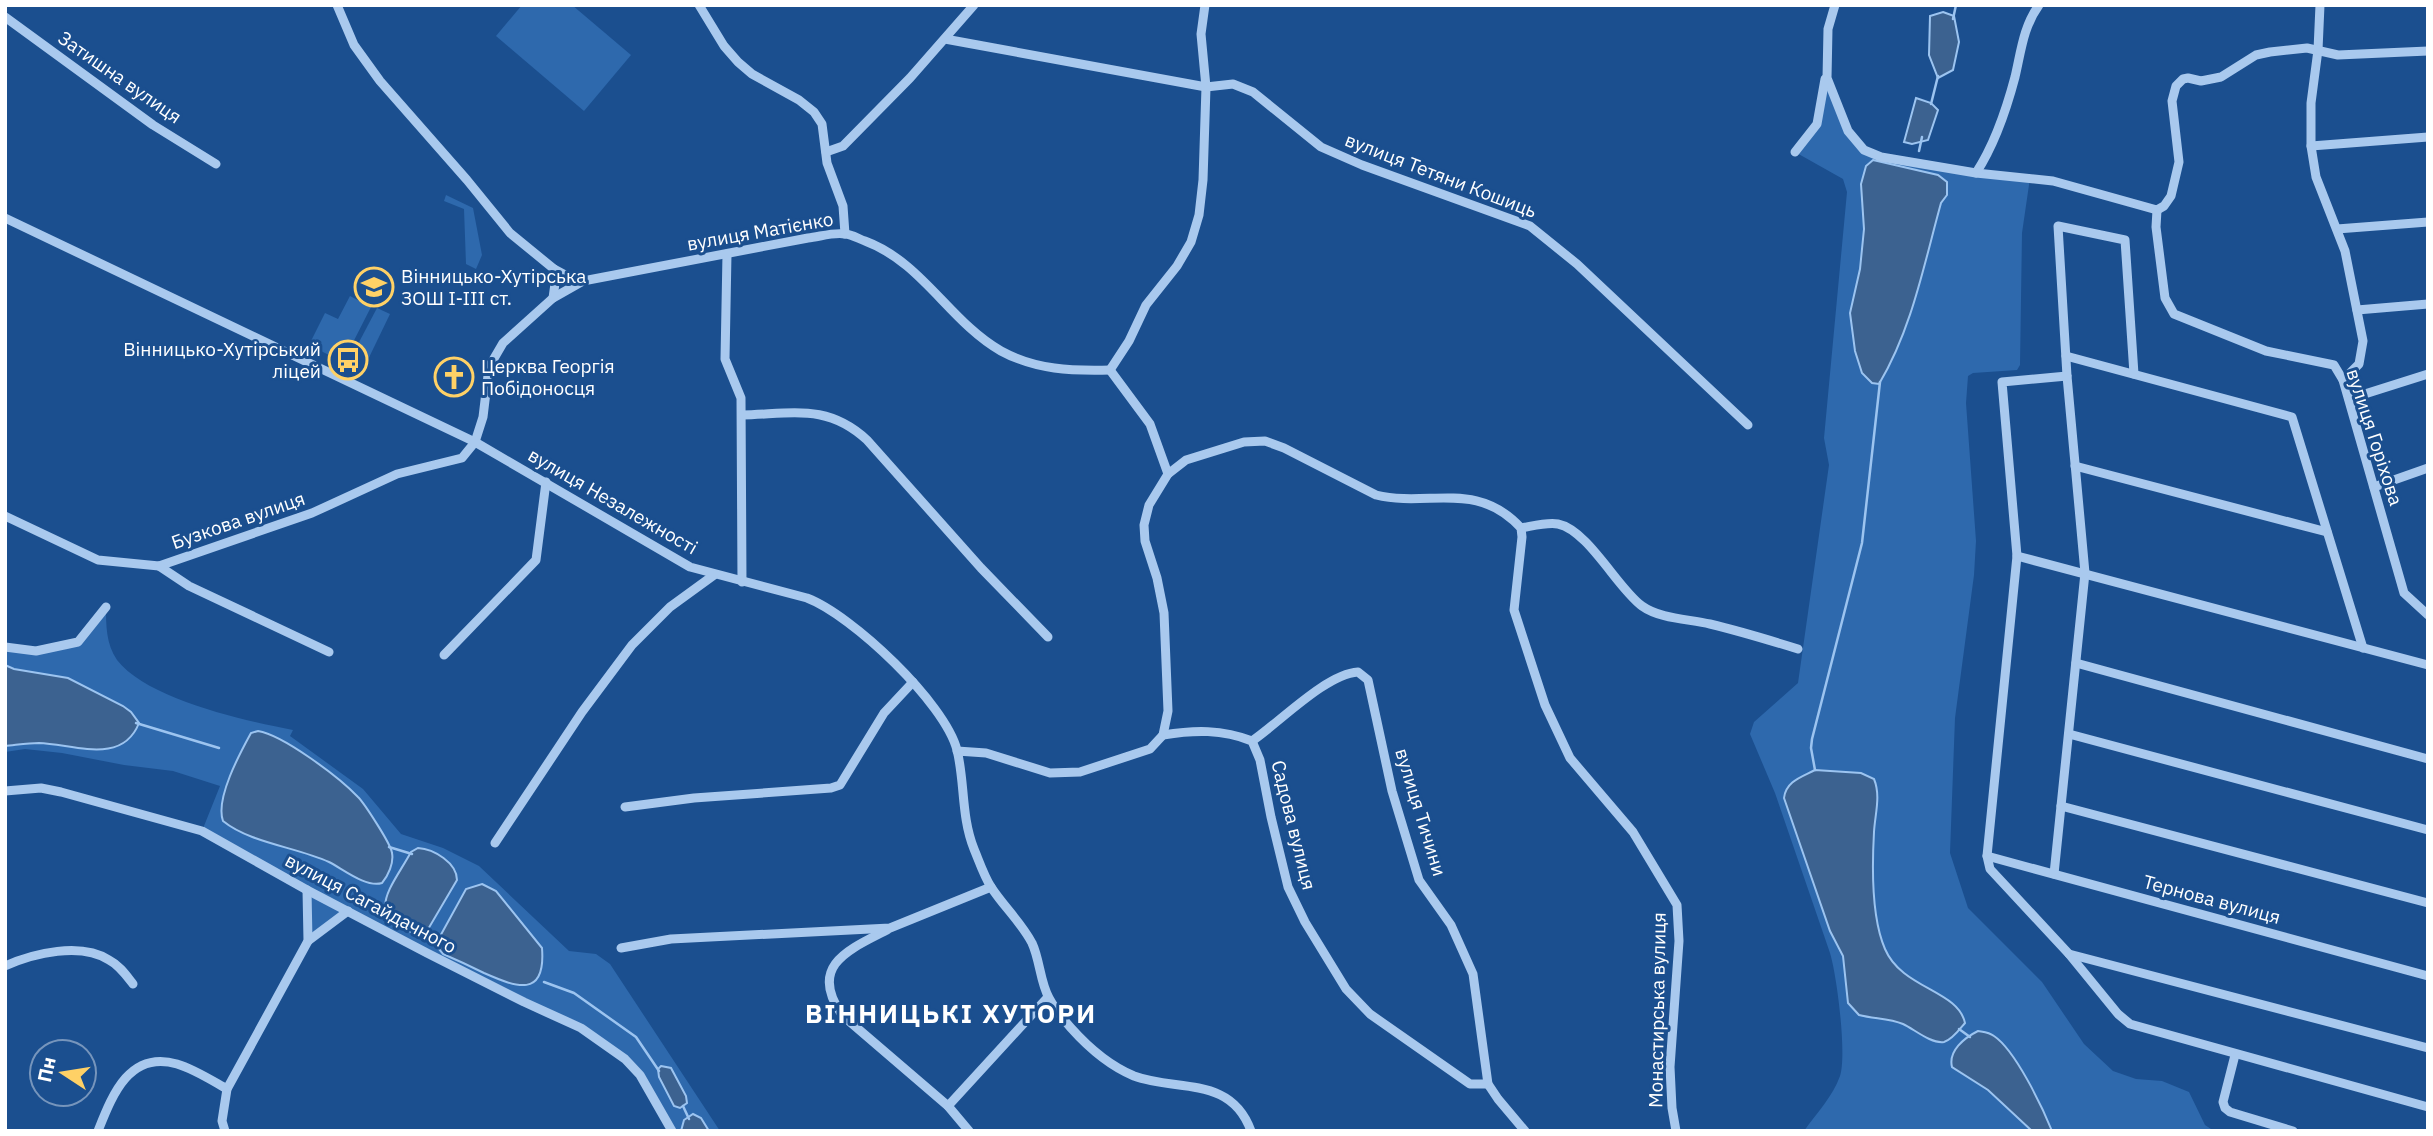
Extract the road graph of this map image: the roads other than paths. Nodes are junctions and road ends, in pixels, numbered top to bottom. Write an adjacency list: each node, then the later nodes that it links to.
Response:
1 (337, 5): 26 (street)
2 (699, 5): 16 (street)
3 (974, 5): 9 (street)
4 (1205, 5): 13 (street)
5 (1835, 5): 12 (street)
6 (2039, 5): 19 (street)
7 (2320, 5): 10 (street)
8 (5, 17): 18 (street, Затишна вулиця)
9 (945, 39): 13 (street, вулиця Тетяни Кошиць); 16 (street)
10 (2318, 50): 11 (street); 15 (street); 20 (street)
11 (2428, 51)
12 (1826, 70): 17 (street); 19 (street)
13 (1206, 87): 32 (street); 39 (street, вулиця Тетяни Кошиць)
14 (2428, 136): 15 (street)
15 (2311, 146): 23 (street)
16 (826, 152): 24 (street)
17 (1795, 152)
18 (216, 164)
19 (1976, 173): 20 (street)
20 (2157, 210): 36 (street, вулиця Горіхова)
21 (5, 218): 41 (street)
22 (2428, 222): 23 (street)
23 (2337, 229): 30 (street)
24 (845, 233): 25 (street, вулиця Матієнко); 32 (street, вулиця Матієнко)
25 (727, 254): 27 (street, вулиця Матієнко); 38 (street)
26 (554, 269): 27 (street); 28 (street)
27 (583, 281): 28 (street, вулиця Матієнко)
28 (553, 298): 41 (street, вулиця Матієнко)
29 (2428, 304): 30 (street)
30 (2357, 310): 36 (street)
31 (2066, 356): 33 (street); 33 (street); 35 (street)
32 (1110, 369): 44 (street)
33 (2134, 374): 49 (street)
34 (2428, 374): 37 (street)
35 (2067, 376): 42 (street); 50 (street)
36 (2343, 380): 37 (street, вулиця Горіхова)
37 (2348, 400): 46 (street, вулиця Горіхова)
38 (742, 415): 54 (street); 57 (street)
39 (1748, 425)
40 (460, 428): 41 (street)
41 (475, 442): 45 (street); 51 (street, Бузкова вулиця)
42 (2075, 466): 49 (street); 52 (street)
43 (2428, 468): 46 (street)
44 (1168, 474): 48 (street); 67 (street)
45 (546, 482): 53 (street); 62 (street)
46 (2374, 487): 56 (street, вулиця Горіхова)
47 (5, 516): 51 (street, Бузкова вулиця)
48 (1521, 528): 60 (street); 102 (street, Монастирська вулиця)
49 (2327, 532): 59 (street)
50 (2017, 556): 52 (street); 76 (street)
51 (159, 566): 61 (street)
52 (2085, 573): 59 (street); 63 (street)
53 (714, 575): 54 (street); 75 (street)
54 (742, 582): 65 (street)
55 (106, 607): 58 (street)
56 (2428, 615)
57 (1048, 637)
58 (5, 647)
59 (2363, 648): 64 (street)
60 (1798, 649)
61 (329, 652)
62 (444, 655)
63 (2076, 663): 66 (street); 70 (street)
64 (2428, 665)
65 (913, 682): 69 (street); 73 (street)
66 (2068, 734): 72 (street); 74 (street)
67 (1163, 735): 68 (street, Садова вулиця); 69 (street)
68 (1251, 741): 92 (street, Садова вулиця); 92 (street, вулиця Тичини)
69 (957, 751): 78 (street)
70 (2428, 759)
71 (5, 791): 79 (street, вулиця Сагайдачного)
72 (2061, 806): 77 (street); 80 (street)
73 (625, 807)
74 (2428, 830)
75 (495, 843)
76 (1987, 856): 77 (street, Тернова вулиця); 85 (street)
77 (2054, 874): 87 (street, Тернова вулиця)
78 (991, 887): 82 (street); 89 (street)
79 (307, 890): 81 (street, вулиця Сагайдачного); 83 (street)
80 (2428, 903)
81 (348, 911): 83 (street); 98 (street, вулиця Сагайдачного)
82 (890, 928): 84 (street); 94 (street)
83 (308, 941): 93 (street)
84 (621, 948)
85 (2069, 954): 90 (street); 91 (street)
86 (5, 966): 88 (street)
87 (2428, 976)
88 (133, 984)
89 (1048, 997): 94 (street); 100 (street)
90 (2428, 1048)
91 (2235, 1055): 95 (street); 103 (street)
92 (1488, 1084): 101 (street)
93 (227, 1089): 96 (street); 97 (street)
94 (948, 1105): 99 (street)
95 (2428, 1107)
96 (98, 1131)
97 (225, 1131)
98 (672, 1131)
99 (969, 1131)
100 (1251, 1131)
101 (1525, 1131)
102 (1676, 1131)
103 (2293, 1131)

